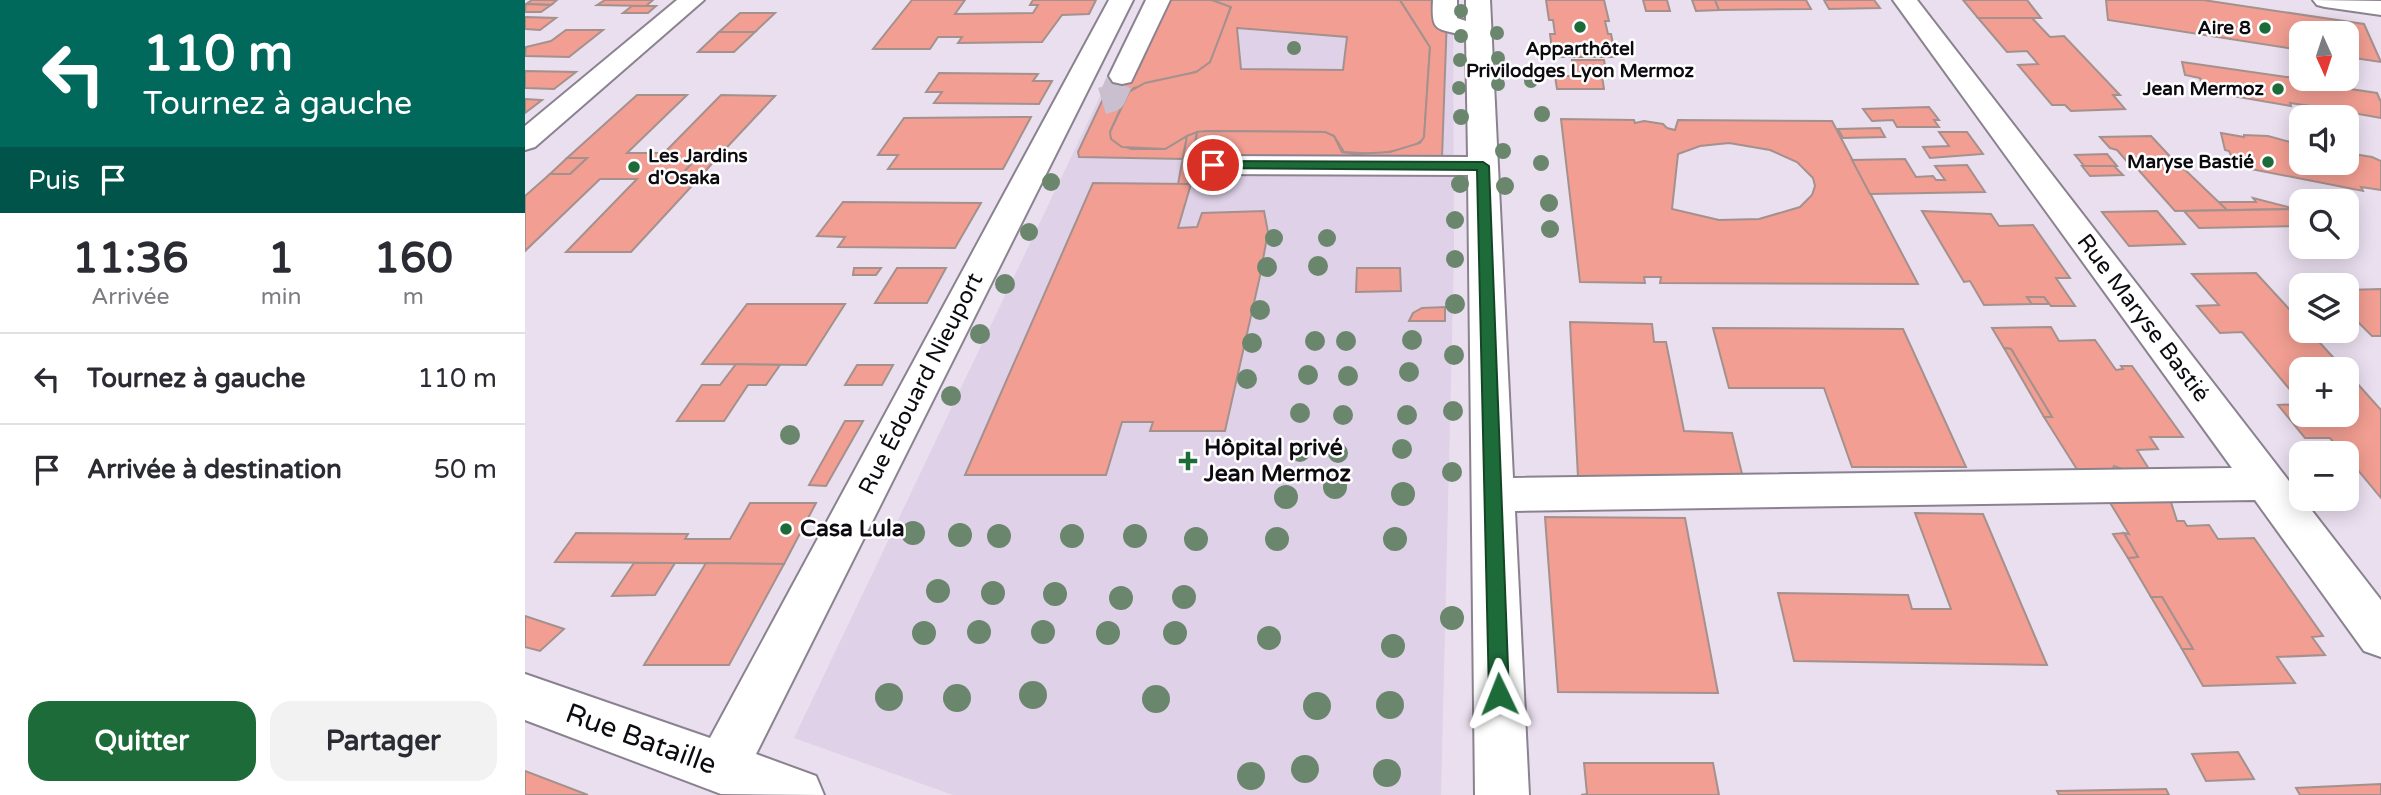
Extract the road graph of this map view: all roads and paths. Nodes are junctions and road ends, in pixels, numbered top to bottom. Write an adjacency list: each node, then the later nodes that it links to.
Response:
1 (692, 0): 12 (street)
2 (1121, 0): 11 (street, Rue Édouard Nieuport)
3 (1158, 0): 9 (street)
4 (1445, 0): 8 (street)
5 (1905, 0): 15 (street, Rue Maryse Bastié)
6 (2325, 0): 7 (street)
7 (2381, 8)
8 (1479, 16): 14 (street)
9 (1122, 76)
10 (1102, 101): 11 (street)
11 (1064, 110): 19 (street, Rue Édouard Nieuport)
12 (525, 141)
13 (1213, 165): 14 (street)
14 (1483, 166): 16 (street)
15 (2267, 484): 16 (street); 17 (street, Rue Maryse Bastié)
16 (1493, 495): 21 (street)
17 (2381, 636)
18 (525, 697): 19 (street, Rue Bataille)
19 (721, 769): 20 (street, Rue Bataille)
20 (797, 795)
21 (1502, 795)

